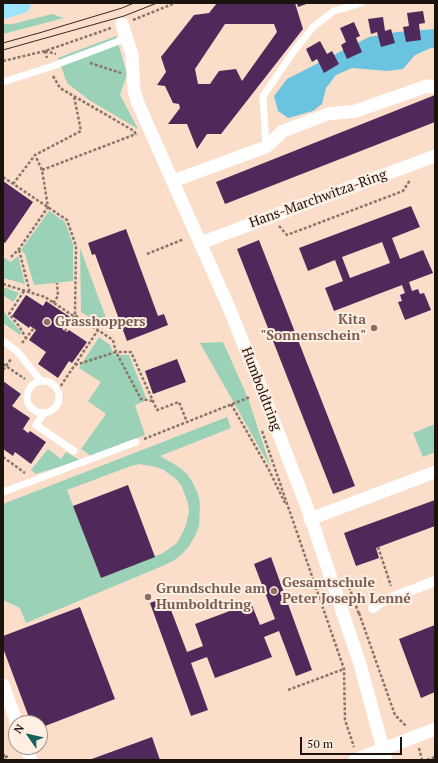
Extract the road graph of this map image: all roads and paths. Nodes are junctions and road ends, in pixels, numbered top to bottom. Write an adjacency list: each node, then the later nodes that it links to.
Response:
1 (20, 3): 4 (highway)
2 (175, 3): 5 (path)
3 (361, 3): 12 (lane)
4 (3, 8)
5 (122, 24): 6 (street, Humboldtring); 7 (path)
6 (127, 38): 8 (lane); 17 (street, Humboldtring)
7 (3, 61)
8 (3, 82)
9 (435, 87): 12 (street)
10 (136, 134): 11 (path); 13 (path); 15 (path)
11 (139, 141)
12 (266, 147): 17 (street)
13 (35, 155): 15 (path); 18 (path)
14 (431, 159): 20 (street, Hans-Marchwitza-Ring); 20 (path)
15 (42, 170): 19 (path)
16 (3, 177): 18 (path)
17 (173, 181): 23 (street, Humboldtring)
18 (13, 184): 19 (path)
19 (48, 207): 25 (path); 33 (path)
20 (271, 217): 23 (street, Hans-Marchwitza-Ring)
21 (181, 232): 22 (path)
22 (184, 239): 24 (path); 26 (path)
23 (200, 243): 61 (street, Humboldtring)
24 (187, 246)
25 (19, 249): 27 (path); 31 (path)
26 (147, 254)
27 (11, 257)
28 (56, 283): 32 (path)
29 (3, 284): 30 (path)
30 (24, 291): 31 (path); 37 (path)
31 (30, 293): 32 (path)
32 (53, 303): 33 (path)
33 (75, 315): 35 (path); 36 (path)
34 (34, 328): 37 (path)
35 (98, 330): 40 (path); 42 (path)
36 (65, 331)
37 (26, 338): 39 (path)
38 (3, 341): 39 (lane)
39 (17, 351): 43 (lane)
40 (116, 352): 42 (path); 48 (path); 48 (path)
41 (3, 364): 44 (path)
42 (75, 365): 45 (path)
43 (40, 380): 44 (lane); 45 (lane)
44 (32, 384): 51 (lane)
45 (58, 390): 51 (lane)
46 (248, 390): 47 (path)
47 (250, 397): 49 (path, Humboldtring); 50 (path)
48 (153, 401): 52 (path)
49 (231, 404): 52 (path, Humboldtring); 60 (path, Humboldtring)
50 (253, 404)
51 (44, 414): 55 (lane)
52 (187, 422): 54 (path, Humboldtring)
53 (260, 425): 60 (path)
54 (136, 442): 58 (lane)
55 (74, 452)
56 (3, 457): 58 (path)
57 (435, 472): 61 (street)
58 (36, 480): 59 (lane)
59 (3, 492)
60 (291, 514): 68 (path)
61 (310, 519): 67 (street, Humboldtring)
62 (378, 547): 65 (path)
63 (435, 581): 65 (street)
64 (348, 584): 73 (path)
65 (394, 596): 66 (street)
66 (373, 608)
67 (360, 664): 68 (path); 74 (street, Humboldtring)
68 (344, 669): 70 (path); 78 (path)
69 (3, 686): 71 (street)
70 (288, 690)
71 (14, 715)
72 (435, 729): 73 (street)
73 (416, 736): 74 (street)
74 (385, 754): 78 (street)
75 (10, 756): 76 (path)
76 (4, 757)
77 (435, 757): 79 (path)
78 (357, 759)
79 (427, 760)

